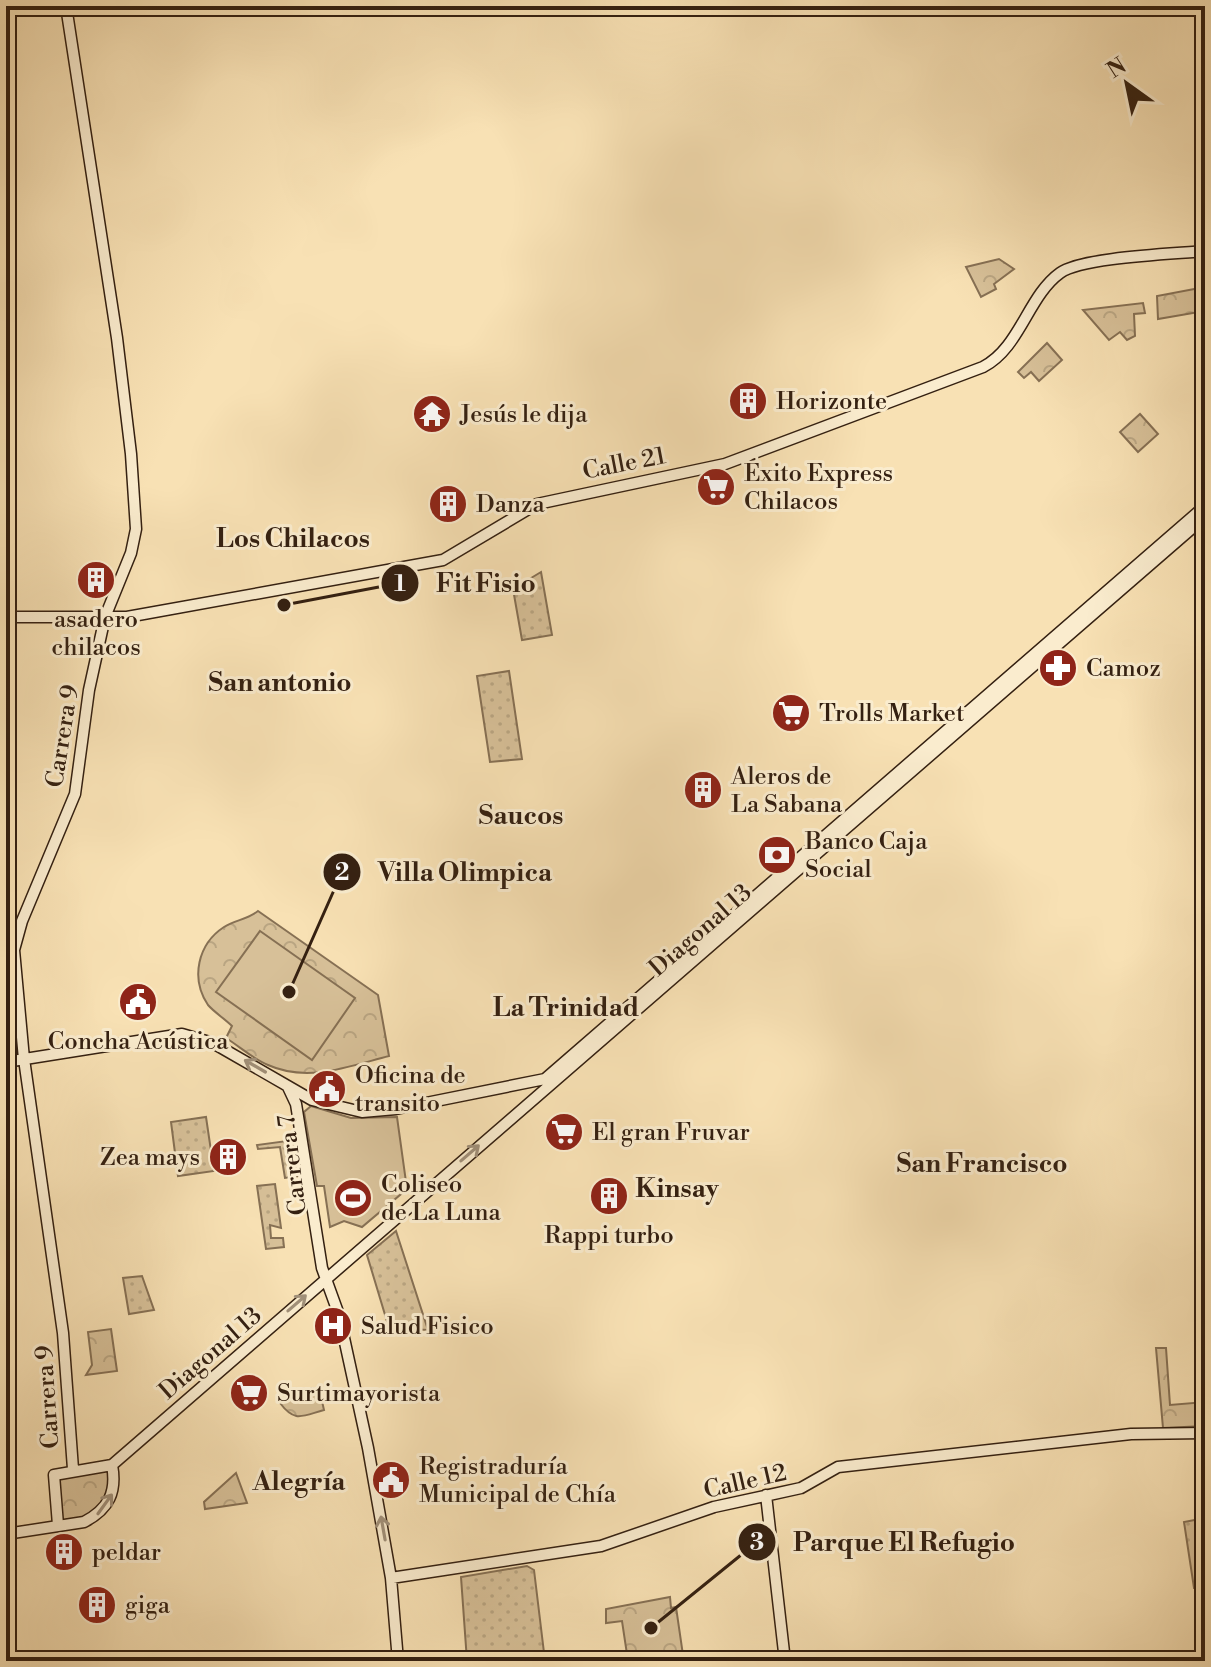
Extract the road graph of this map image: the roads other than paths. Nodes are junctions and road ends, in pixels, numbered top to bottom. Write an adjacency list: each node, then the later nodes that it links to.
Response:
1 (66, 6): 6 (main road, Carrera 9)
2 (1205, 251): 6 (main road, Calle 21)
3 (1205, 506): 9 (main road, Diagonal 13)
4 (1205, 517): 12 (main road, Diagonal 13)
5 (6, 617): 6 (main road, Calle 21)
6 (105, 617): 7 (main road, Carrera 9)
7 (24, 1059): 8 (main road); 10 (main road, Diagonal 13, one-way to 7); 17 (main road, Carrera 9)
8 (6, 1062)
9 (515, 1085): 11 (main road, Diagonal 13); 12 (main road)
10 (287, 1086): 11 (main road, Diagonal 13); 14 (main road, Carrera 7)
11 (312, 1100): 13 (main road, Carrera 7)
12 (502, 1127): 13 (main road, Diagonal 13, one-way to 12)
13 (338, 1267): 14 (main road, Diagonal 13)
14 (326, 1277): 16 (main road, Diagonal 13, one-way to 14); 21 (main road, Carrera 7, one-way to 14)
15 (1205, 1433): 18 (main road, Calle 12)
16 (112, 1465): 17 (main road); 19 (main road, one-way to 16)
17 (73, 1469): 19 (main road)
18 (766, 1495): 21 (main road, Calle 12); 23 (main road)
19 (58, 1525): 20 (main road)
20 (6, 1534)
21 (391, 1578): 22 (main road, Carrera 7)
22 (398, 1661)
23 (785, 1661)

